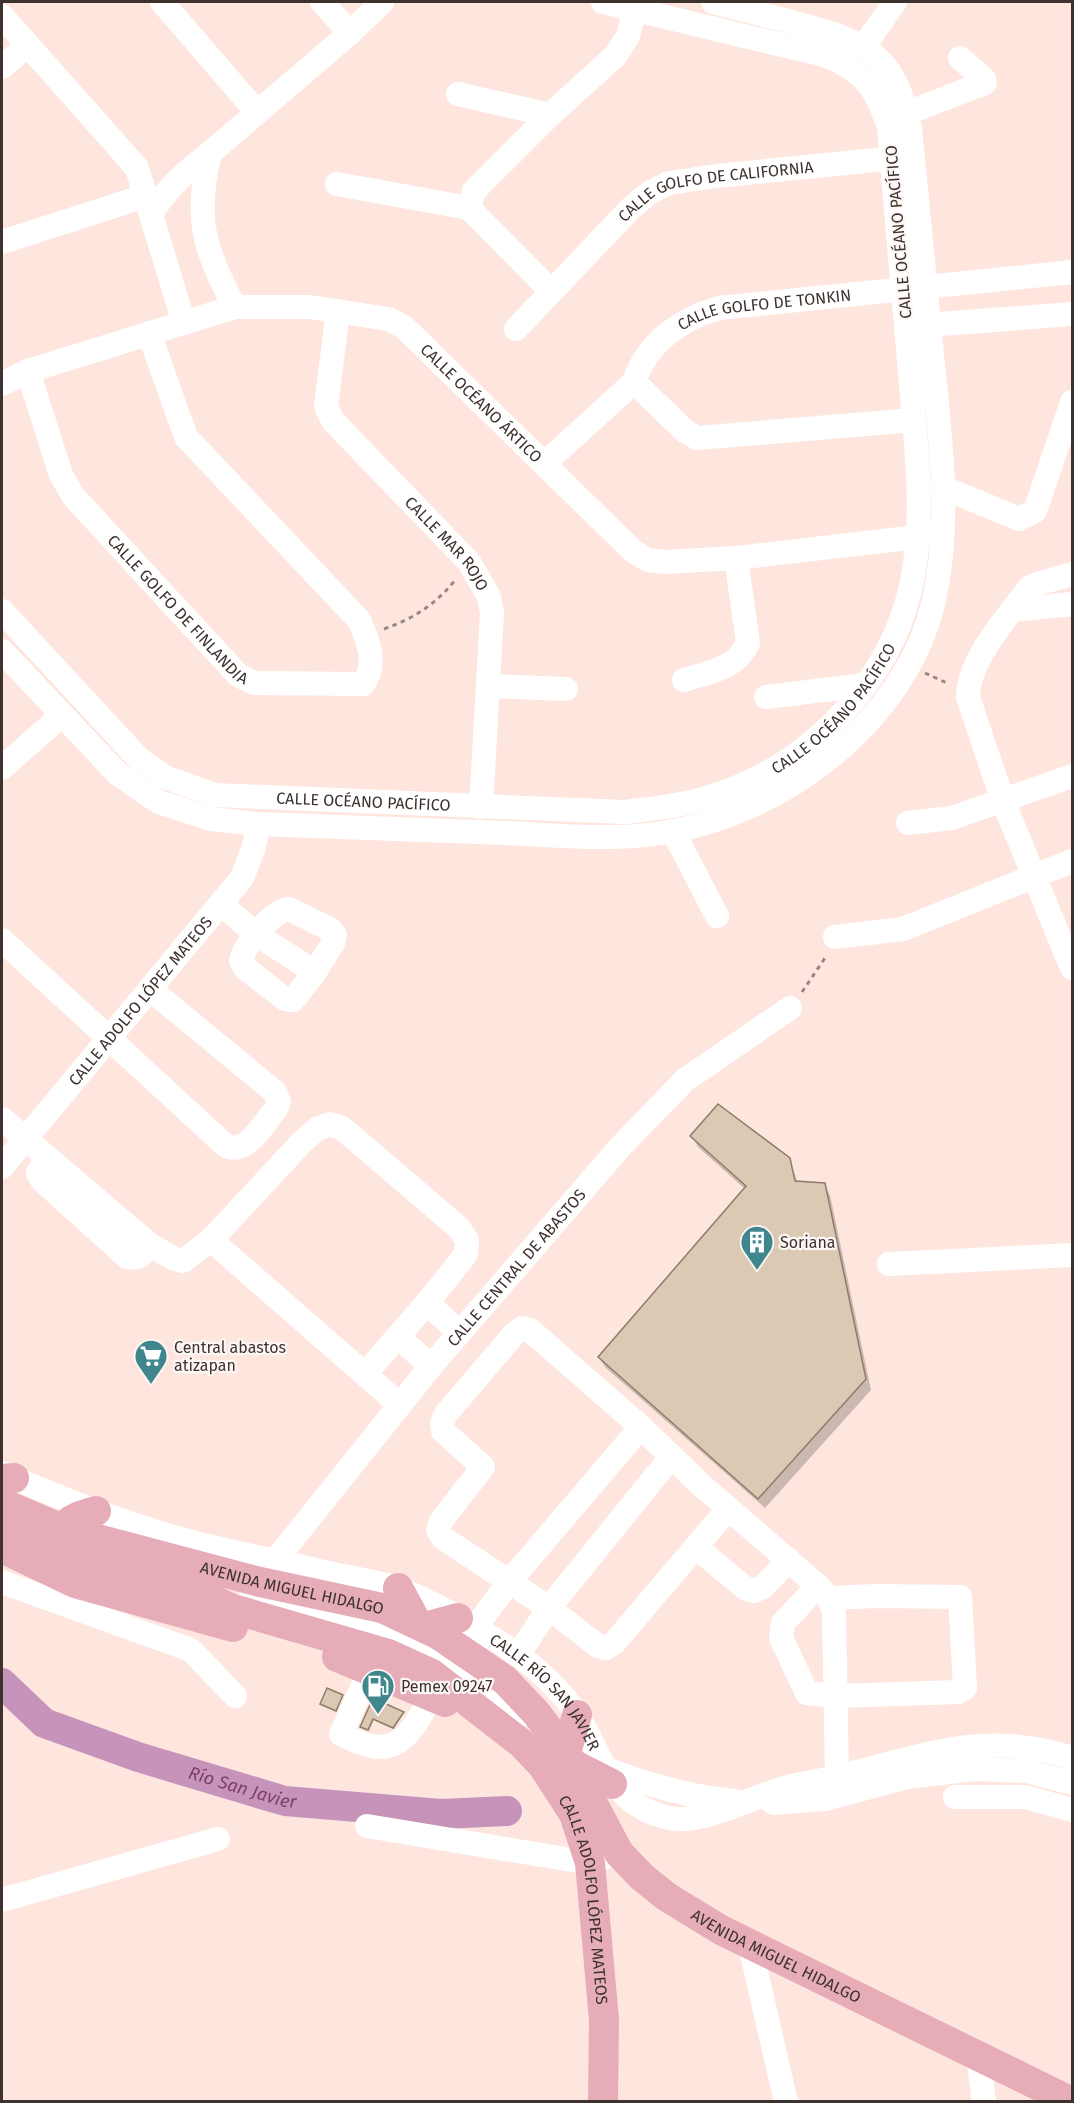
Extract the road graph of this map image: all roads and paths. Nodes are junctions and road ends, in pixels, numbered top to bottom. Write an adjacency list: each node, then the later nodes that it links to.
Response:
1 (162, 2): 18 (street)
2 (322, 2): 12 (street)
3 (603, 2): 9 (street, CALLE OCÉANO PACÍFICO)
4 (705, 2): 11 (street)
5 (713, 2): 13 (street, CALLE OCÉANO PACÍFICO)
6 (878, 2): 13 (street)
7 (895, 2): 13 (street)
8 (378, 3): 12 (street)
9 (635, 10): 11 (street, CALLE OCÉANO PACÍFICO); 20 (street)
10 (2, 16): 14 (street)
11 (700, 25): 21 (street, CALLE OCÉANO PACÍFICO)
12 (350, 33): 18 (street)
13 (859, 44): 19 (street, CALLE OCÉANO PACÍFICO)
14 (27, 45): 16 (street); 22 (street)
15 (960, 58): 19 (street)
16 (2, 67)
17 (458, 94): 20 (street)
18 (256, 111): 23 (street)
19 (907, 112): 21 (street, CALLE OCÉANO PACÍFICO)
20 (550, 115): 26 (street)
21 (902, 158): 29 (street, CALLE OCÉANO PACÍFICO); 30 (street, CALLE GOLFO DE CALIFORNIA)
22 (137, 168): 23 (street); 25 (street)
23 (193, 178): 25 (street); 31 (street)
24 (338, 184): 26 (street)
25 (148, 206): 27 (street); 34 (street)
26 (469, 208): 30 (street)
27 (2, 243)
28 (1072, 272): 29 (street, CALLE GOLFO DE TONKIN)
29 (914, 289): 35 (street, CALLE OCÉANO PACÍFICO); 39 (street, CALLE GOLFO DE TONKIN)
30 (551, 291): 36 (street, CALLE GOLFO DE CALIFORNIA)
31 (235, 308): 32 (street, CALLE OCÉANO ÁRTICO); 34 (street, CALLE OCÉANO ÁRTICO)
32 (338, 311): 43 (street, CALLE OCÉANO ÁRTICO); 48 (street, CALLE MAR ROJO)
33 (1072, 314): 35 (street)
34 (184, 323): 37 (street, CALLE OCÉANO ÁRTICO)
35 (917, 326): 42 (street, CALLE OCÉANO PACÍFICO); 44 (street, CALLE OCÉANO PACÍFICO)
36 (516, 329)
37 (149, 333): 38 (street, CALLE OCÉANO ÁRTICO); 53 (street, CALLE GOLFO DE FINLANDIA)
38 (28, 371): 40 (street, CALLE OCÉANO ÁRTICO); 53 (street, CALLE GOLFO DE FINLANDIA)
39 (634, 382): 42 (street); 43 (street, CALLE GOLFO DE TONKIN)
40 (2, 384)
41 (1072, 402): 44 (street)
42 (914, 420): 46 (street, CALLE OCÉANO PACÍFICO)
43 (545, 463): 47 (street, CALLE OCÉANO ÁRTICO)
44 (942, 487): 45 (street, CALLE OCÉANO PACÍFICO)
45 (943, 528): 46 (street, CALLE OCÉANO ÁRTICO); 69 (street, CALLE OCÉANO PACÍFICO)
46 (917, 537): 47 (street, CALLE OCÉANO ÁRTICO); 58 (street, CALLE OCÉANO PACÍFICO)
47 (736, 558): 56 (street)
48 (469, 562): 53 (path); 59 (street, CALLE MAR ROJO)
49 (1072, 574): 51 (street)
50 (1072, 604): 51 (street)
51 (1013, 610): 65 (street)
52 (2, 611): 66 (street, CALLE OCÉANO PACÍFICO)
53 (366, 635)
54 (2, 651): 62 (street, CALLE OCÉANO PACÍFICO)
55 (936, 678): 57 (path)
56 (684, 680)
57 (951, 684)
58 (865, 685): 61 (street); 66 (street, CALLE OCÉANO PACÍFICO)
59 (489, 686): 60 (street); 66 (street, CALLE MAR ROJO)
60 (566, 689)
61 (766, 697)
62 (62, 715): 63 (street); 68 (street, CALLE OCÉANO PACÍFICO)
63 (2, 768)
64 (1072, 776): 65 (street)
65 (1004, 801): 67 (street); 71 (street)
66 (481, 807)
67 (908, 823)
68 (259, 824): 69 (street, CALLE OCÉANO PACÍFICO); 72 (street, CALLE ADOLFO LÓPEZ MATEOS)
69 (673, 831): 73 (street)
70 (1072, 861): 71 (street)
71 (1034, 877): 75 (street); 77 (street)
72 (221, 904): 74 (street); 79 (street, CALLE ADOLFO LÓPEZ MATEOS)
73 (717, 916)
74 (257, 935): 78 (street); 78 (street); 78 (street)
75 (835, 937): 80 (path)
76 (2, 940): 81 (street)
77 (1072, 969)
78 (315, 972)
79 (150, 989): 81 (street, CALLE ADOLFO LÓPEZ MATEOS); 81 (street)
80 (790, 1008): 89 (street, CALLE CENTRAL DE ABASTOS)
81 (107, 1039): 83 (street, CALLE ADOLFO LÓPEZ MATEOS)
82 (2, 1119): 83 (street)
83 (26, 1139): 84 (street, CALLE ADOLFO LÓPEZ MATEOS); 85 (street)
84 (2, 1167)
85 (211, 1240): 88 (street); 92 (street)
86 (1072, 1255): 87 (street)
87 (889, 1264)
88 (427, 1303): 89 (street); 90 (street)
89 (460, 1333): 91 (street, CALLE CENTRAL DE ABASTOS)
90 (398, 1337): 91 (street); 92 (street)
91 (431, 1366): 93 (street, CALLE CENTRAL DE ABASTOS)
92 (365, 1374): 93 (street)
93 (400, 1405): 103 (street, CALLE CENTRAL DE ABASTOS)
94 (641, 1427): 95 (street); 105 (street); 105 (street)
95 (672, 1457): 97 (street); 110 (street)
96 (5, 1483): 98 (street, CALLE RÍO SAN JAVIER); 109 (main road, AVENIDA MIGUEL HIDALGO)
97 (728, 1509): 101 (street); 102 (street)
98 (96, 1511): 103 (street, CALLE RÍO SAN JAVIER); 106 (main road)
99 (2, 1526): 107 (main road, AVENIDA MIGUEL HIDALGO)
100 (2, 1548): 106 (main road)
101 (697, 1548): 102 (street); 110 (street)
102 (789, 1560): 108 (street)
103 (275, 1561): 109 (street, CALLE RÍO SAN JAVIER)
104 (2, 1582): 106 (street)
105 (509, 1582): 110 (street); 112 (street)
106 (58, 1585): 111 (main road); 114 (street)
107 (188, 1588): 117 (main road); 124 (street, AVENIDA MIGUEL HIDALGO)
108 (824, 1592): 119 (street); 119 (street); 119 (street)
109 (390, 1598): 112 (street, CALLE RÍO SAN JAVIER); 113 (main road, AVENIDA MIGUEL HIDALGO)
110 (549, 1608): 115 (street)
111 (201, 1618): 114 (street); 116 (main road)
112 (466, 1623): 113 (main road); 115 (street, CALLE RÍO SAN JAVIER)
113 (421, 1625): 115 (main road, AVENIDA MIGUEL HIDALGO)
114 (191, 1650): 118 (street)
115 (512, 1667): 120 (street, CALLE RÍO SAN JAVIER); 121 (main road, AVENIDA MIGUEL HIDALGO)
116 (370, 1670): 117 (main road); 117 (street)
117 (432, 1685): 131 (main road, CALLE ADOLFO LÓPEZ MATEOS)
118 (235, 1696)
119 (836, 1696): 123 (street)
120 (572, 1708): 121 (main road); 125 (street, CALLE RÍO SAN JAVIER)
121 (568, 1758): 125 (main road); 130 (main road, AVENIDA MIGUEL HIDALGO)
122 (1072, 1758): 123 (street, CALLE RÍO SAN JAVIER)
123 (837, 1777): 125 (street, CALLE RÍO SAN JAVIER)
124 (1072, 1783)
125 (612, 1784)
126 (955, 1797): 127 (street)
127 (1072, 1810)
128 (367, 1827): 131 (street)
129 (218, 1839): 133 (street)
130 (619, 1853): 131 (street); 132 (main road, AVENIDA MIGUEL HIDALGO)
131 (590, 1863): 134 (main road, CALLE ADOLFO LÓPEZ MATEOS)
132 (642, 1878): 134 (main road); 135 (main road, AVENIDA MIGUEL HIDALGO)
133 (2, 1900)
134 (594, 1911): 137 (main road, CALLE ADOLFO LÓPEZ MATEOS)
135 (761, 1950): 136 (main road, AVENIDA MIGUEL HIDALGO); 138 (street)
136 (978, 2057): 139 (street); 140 (main road, AVENIDA MIGUEL HIDALGO)
137 (603, 2102)
138 (786, 2102)
139 (984, 2102)
140 (1072, 2102)

